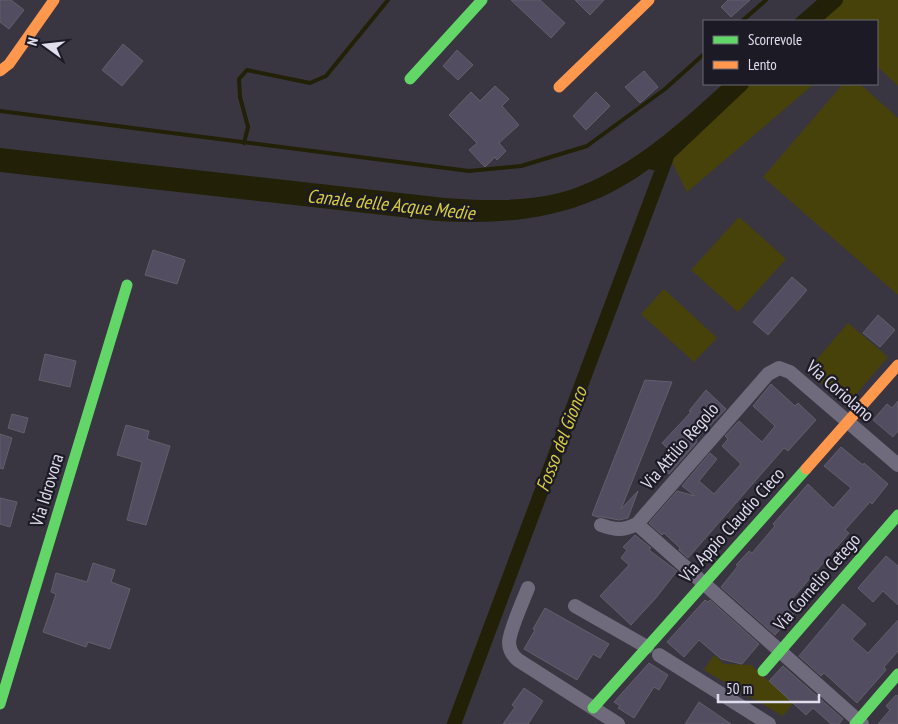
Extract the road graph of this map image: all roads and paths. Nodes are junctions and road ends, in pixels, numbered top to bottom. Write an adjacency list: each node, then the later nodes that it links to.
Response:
1 (54, 0): 4 (street)
2 (482, 0): 5 (street)
3 (649, 0): 6 (street)
4 (0, 71)
5 (410, 79)
6 (559, 87)
7 (127, 285): 22 (street, Via Idrovora)
8 (898, 365): 10 (street, Via Appio Claudio Cieco)
9 (779, 368): 10 (street, Via Coriolano); 13 (street, Via Attilio Regolo)
10 (848, 422): 11 (street, Via Coriolano); 15 (street, Via Appio Claudio Cieco)
11 (898, 466)
12 (898, 516): 19 (street, Via Cornelio Cetego)
13 (637, 524): 14 (street); 15 (street)
14 (601, 525)
15 (704, 584): 18 (street, Via Appio Claudio Cieco); 19 (street)
16 (528, 588): 23 (street)
17 (575, 606): 18 (street)
18 (653, 651): 23 (street, Via Appio Claudio Cieco); 26 (street)
19 (780, 651): 20 (street, Via Cornelio Cetego); 24 (street)
20 (763, 671)
21 (898, 674): 24 (street)
22 (0, 704)
23 (593, 708): 25 (street)
24 (859, 723)
25 (618, 724)
26 (769, 724)

